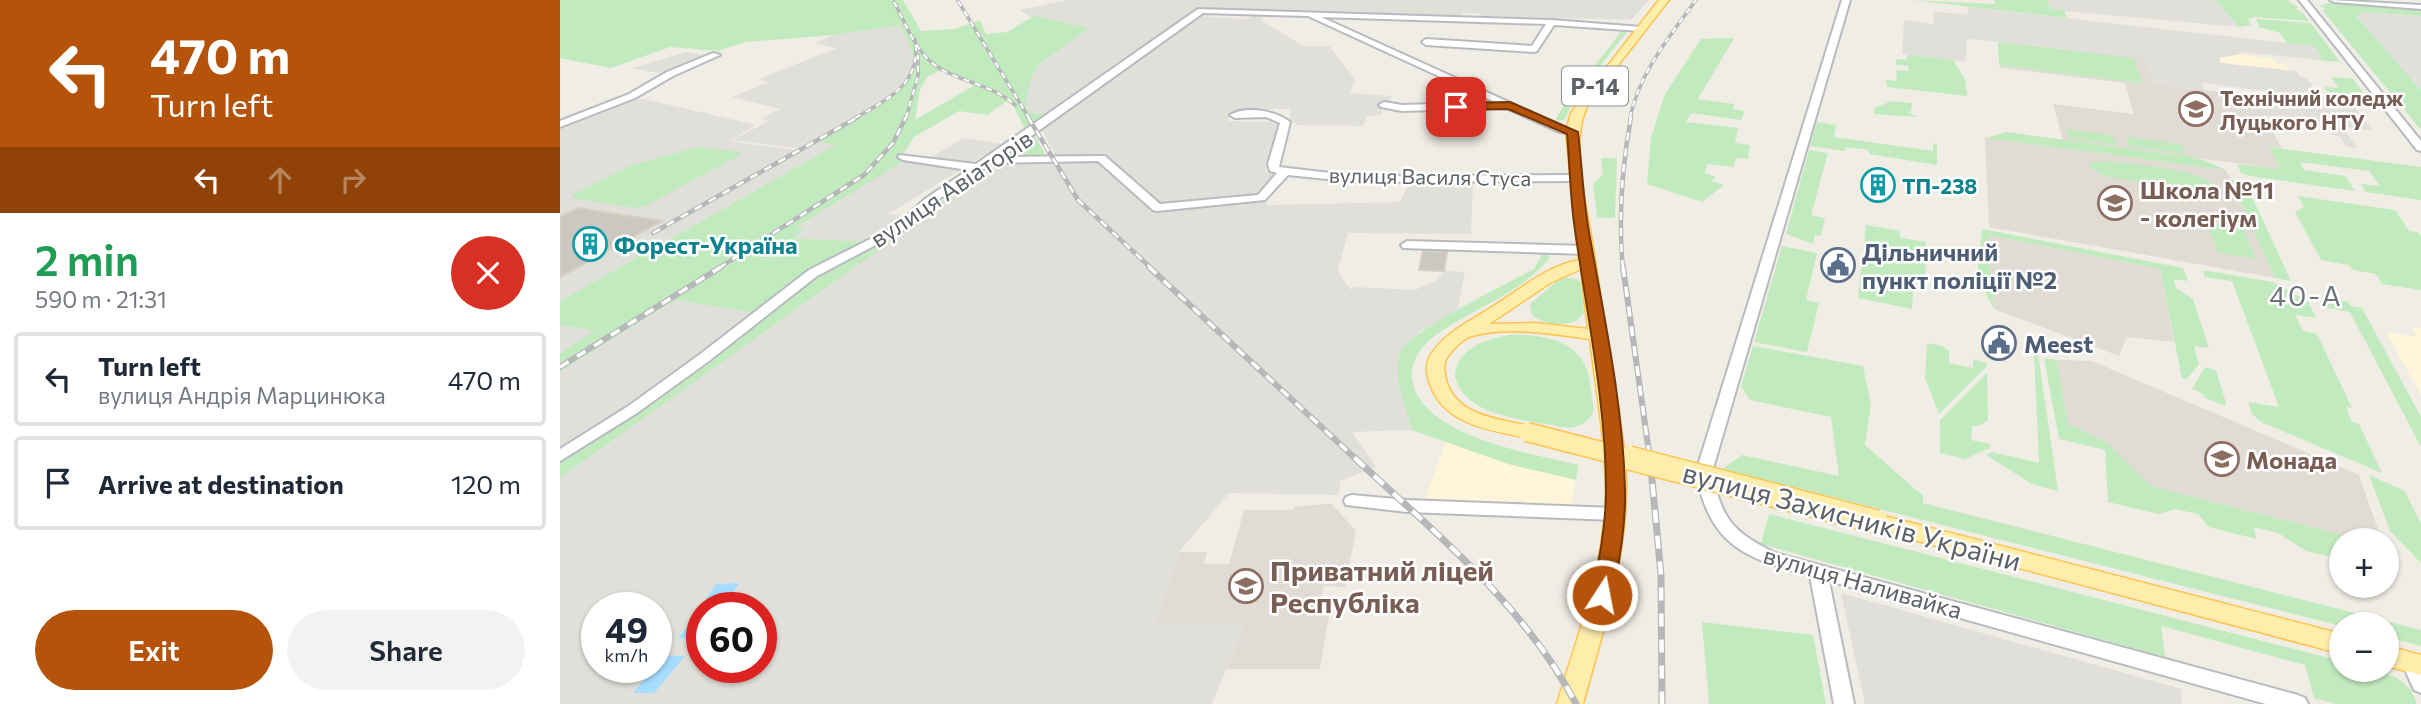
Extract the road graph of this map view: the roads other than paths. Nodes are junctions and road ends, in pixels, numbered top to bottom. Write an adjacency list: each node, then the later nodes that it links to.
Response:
1 (1664, 0): 8 (main road, Р-14)
2 (1846, 0): 29 (street, вулиця Наливайка)
3 (2302, 0): 16 (street)
4 (2334, 0): 5 (street)
5 (2421, 7)
6 (1309, 14): 7 (street); 12 (street); 18 (street, вулиця Авіаторів)
7 (1552, 22): 8 (street); 9 (street)
8 (1641, 29): 15 (main road, Р-14)
9 (1426, 42)
10 (716, 55): 14 (street)
11 (1384, 105): 12 (street)
12 (1510, 105): 15 (street)
13 (1235, 115): 20 (street)
14 (560, 123)
15 (1572, 132): 21 (main road, Р-14)
16 (2421, 148)
17 (903, 157): 19 (street)
18 (991, 160): 19 (street, вулиця Авіаторів); 20 (street)
19 (978, 168): 26 (street, вулиця Авіаторів)
20 (1285, 172): 21 (street, вулиця Василя Стуса)
21 (1576, 178): 23 (main road, Р-14)
22 (1407, 245): 23 (street)
23 (1587, 257): 24 (main road); 25 (main road, Р-14)
24 (1464, 333): 25 (main road); 30 (main road, вулиця Захисників України, bridge)
25 (1598, 335): 28 (main road, Р-14)
26 (560, 456)
27 (1352, 501): 28 (street)
28 (1614, 514): 33 (main road, Р-14)
29 (1818, 571): 34 (street); 35 (street, вулиця Наливайка)
30 (2329, 641)
31 (2399, 661): 32 (main road)
32 (2418, 670)
33 (1570, 704)
34 (1844, 704)
35 (2298, 704)

